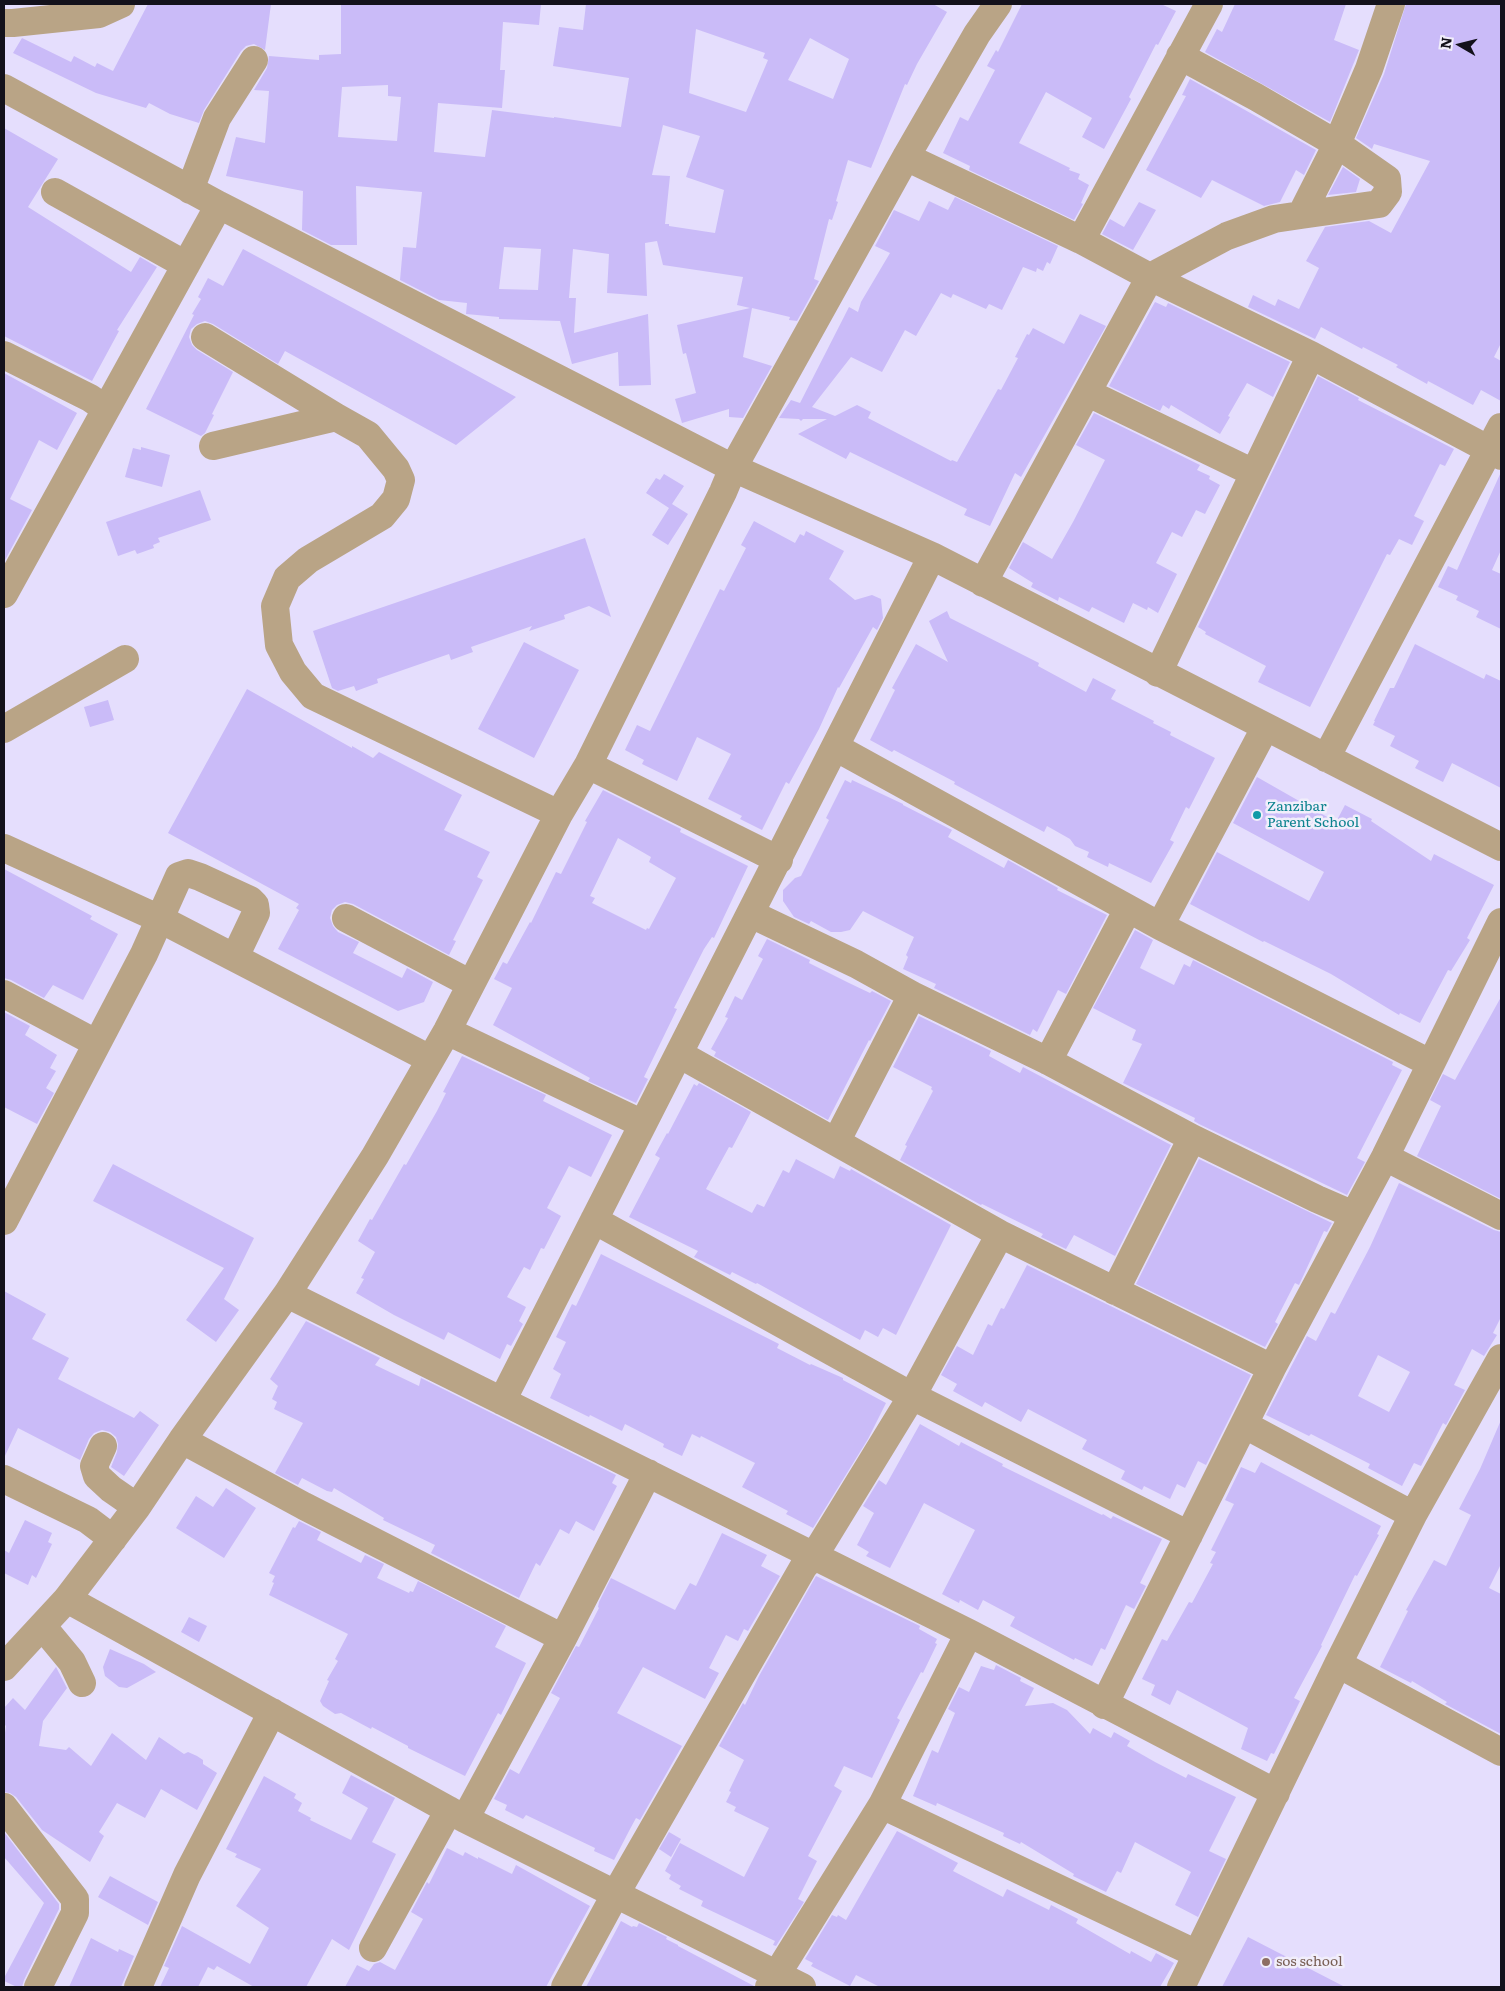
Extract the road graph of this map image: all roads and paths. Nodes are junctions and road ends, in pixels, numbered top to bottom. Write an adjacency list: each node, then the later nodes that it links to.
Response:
1 (121, 4): 5 (street)
2 (998, 4): 10 (street)
3 (1209, 4): 6 (street)
4 (1391, 4): 9 (street)
5 (4, 23)
6 (1180, 56): 9 (street); 15 (street)
7 (254, 60): 11 (street)
8 (4, 88): 11 (street)
9 (1337, 144): 14 (street); 14 (street)
10 (906, 157): 15 (street); 26 (street)
11 (190, 190): 13 (street)
12 (55, 192): 16 (street)
13 (219, 205): 16 (street); 26 (street)
14 (1301, 215): 17 (street)
15 (1081, 240): 17 (street)
16 (186, 265): 22 (street)
17 (1150, 277): 20 (street); 21 (street)
18 (205, 337): 23 (street)
19 (4, 355): 22 (street)
20 (1311, 355): 24 (street); 27 (street)
21 (1088, 393): 27 (street); 29 (street)
22 (106, 409): 30 (street)
23 (336, 417): 25 (street); 38 (street)
24 (1497, 444): 36 (street)
25 (213, 446)
26 (733, 468): 28 (street); 37 (street)
27 (1254, 473): 32 (street)
28 (932, 556): 29 (street); 35 (street)
29 (983, 583): 32 (street)
30 (4, 594)
31 (125, 659): 34 (street)
32 (1158, 673): 33 (street)
33 (1265, 728): 36 (street); 47 (street)
34 (4, 729)
35 (835, 747): 41 (street); 42 (street)
36 (1326, 758): 39 (street)
37 (588, 765): 38 (street); 41 (street)
38 (559, 814): 49 (street)
39 (1499, 839)
40 (4, 848): 45 (street)
41 (778, 860): 43 (street)
42 (1128, 909): 47 (street); 56 (street)
43 (751, 914): 51 (street); 54 (street)
44 (346, 918): 49 (street)
45 (160, 919): 48 (street); 48 (street); 53 (street)
46 (1501, 922): 57 (street)
47 (1160, 926): 57 (street)
48 (235, 957): 55 (street)
49 (471, 984): 52 (street)
50 (4, 994): 53 (street)
51 (912, 995): 56 (street); 60 (street)
52 (447, 1031): 55 (street); 58 (street)
53 (96, 1044): 65 (street)
54 (679, 1054): 58 (street); 60 (street)
55 (430, 1059): 68 (street)
56 (1048, 1061): 59 (street)
57 (1430, 1063): 61 (street)
58 (643, 1124): 64 (street)
59 (1192, 1138): 62 (street); 67 (street)
60 (836, 1142): 66 (street)
61 (1385, 1157): 62 (street); 63 (street)
62 (1354, 1215): 70 (street)
63 (1501, 1216)
64 (594, 1220): 71 (street); 72 (street)
65 (4, 1221)
66 (1000, 1234): 67 (street); 71 (street)
67 (1115, 1291): 70 (street)
68 (286, 1294): 72 (street); 74 (street)
69 (1501, 1358): 79 (street)
70 (1272, 1368): 73 (street)
71 (912, 1396): 80 (street); 82 (street)
72 (502, 1401): 76 (street)
73 (1245, 1425): 79 (street); 80 (street)
74 (182, 1440): 78 (street); 86 (street)
75 (103, 1446): 78 (street)
76 (648, 1473): 82 (street); 86 (street)
77 (4, 1479): 81 (street)
78 (137, 1507): 81 (street)
79 (1413, 1515): 88 (street)
80 (1189, 1534): 90 (street)
81 (112, 1539): 83 (street)
82 (814, 1556): 85 (street); 97 (street)
83 (66, 1600): 84 (street); 91 (street)
84 (43, 1627): 87 (street); 89 (street)
85 (968, 1633): 90 (street); 94 (street)
86 (563, 1638): 96 (street)
87 (7, 1659)
88 (1338, 1664): 92 (street); 93 (street)
89 (82, 1683)
90 (1104, 1705): 93 (street)
91 (272, 1712): 96 (street); 102 (street)
92 (1501, 1752)
93 (1276, 1793): 99 (street)
94 (882, 1805): 99 (street); 100 (street)
95 (4, 1808): 101 (street)
96 (457, 1815): 97 (street); 98 (street)
97 (615, 1895): 100 (street); 103 (street)
98 (373, 1948)
99 (1197, 1954): 105 (street)
100 (773, 1981): 104 (street)
101 (38, 1987)
102 (138, 1987)
103 (565, 1987)
104 (802, 1987)
105 (1181, 1987)

